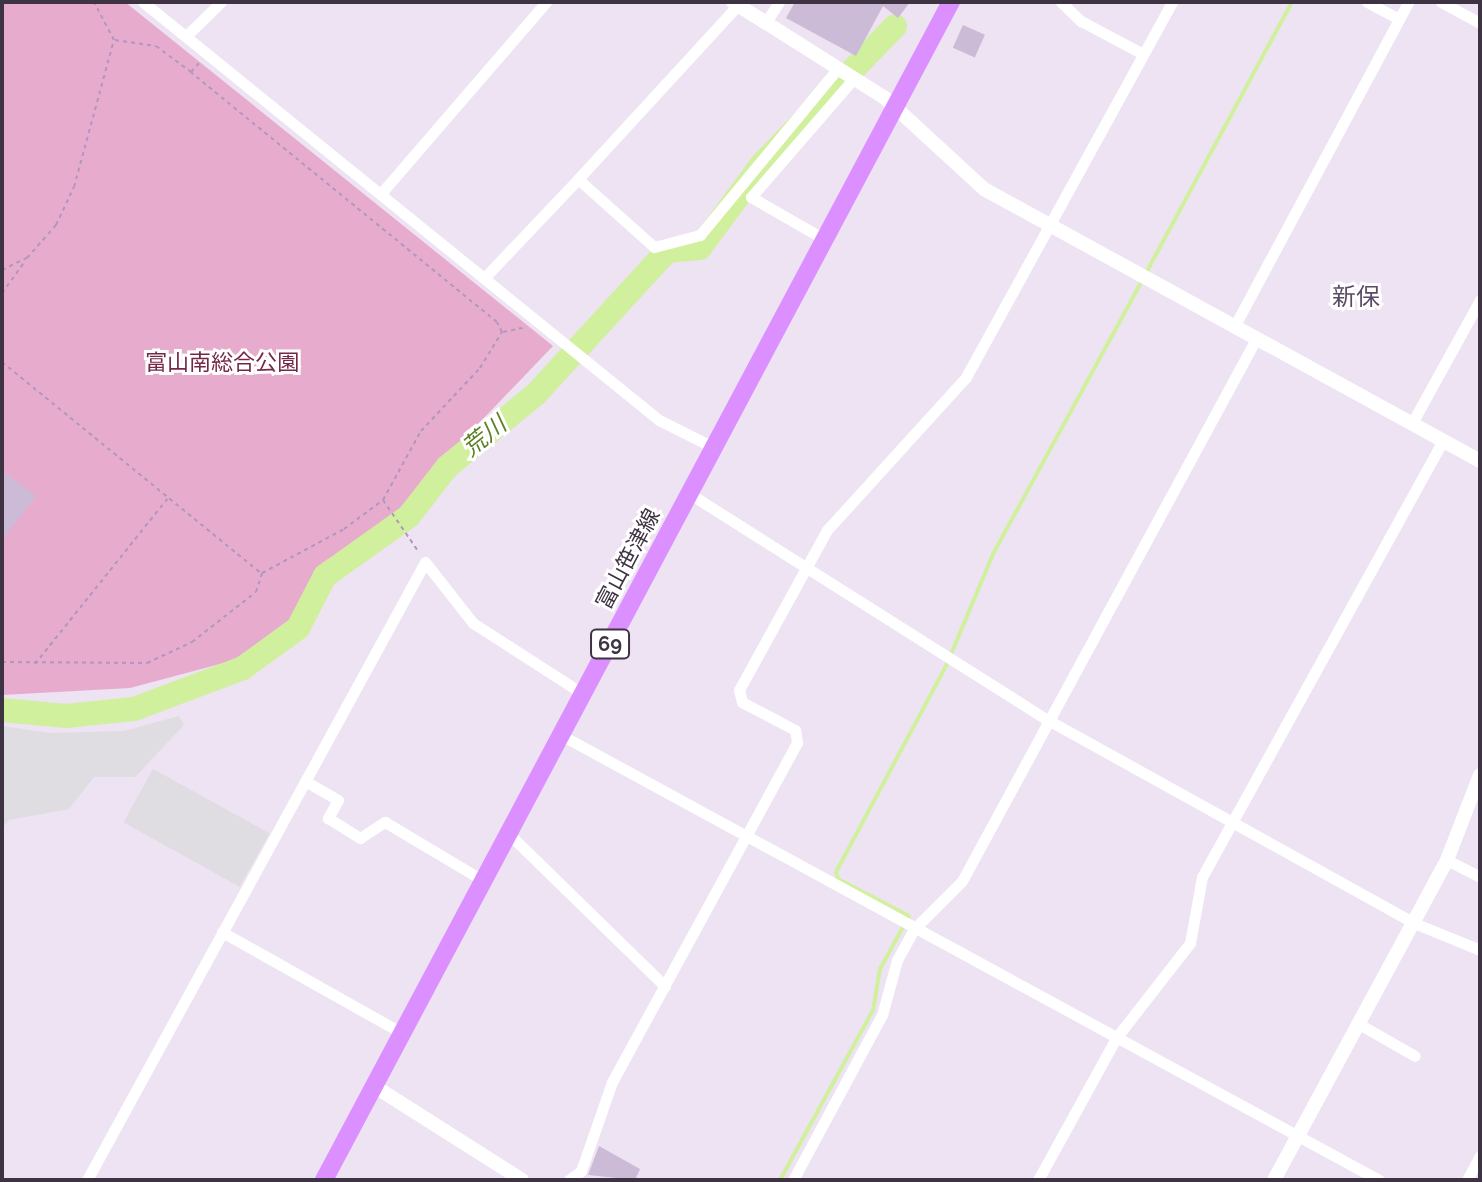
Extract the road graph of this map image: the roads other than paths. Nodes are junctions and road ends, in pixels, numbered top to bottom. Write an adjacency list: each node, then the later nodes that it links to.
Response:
1 (143, 2): 15 (street)
2 (221, 2): 15 (street)
3 (546, 2): 21 (street)
4 (779, 2): 13 (street)
5 (951, 2): 19 (main road, 富山笹津線 / 69)
6 (1061, 2): 16 (street)
7 (1172, 2): 16 (street)
8 (1367, 2): 12 (street)
9 (1408, 2): 12 (street)
10 (1441, 2): 14 (street)
11 (736, 4): 13 (street); 20 (street)
12 (1399, 19): 26 (street)
13 (766, 22): 17 (street)
14 (1480, 23)
15 (186, 36): 21 (street)
16 (1143, 54): 22 (street)
17 (838, 68): 18 (street); 20 (street)
18 (854, 78): 19 (street); 23 (street)
19 (896, 107): 22 (street); 23 (main road, 富山笹津線 / 69)
20 (578, 179): 24 (street)
21 (383, 191): 24 (street)
22 (1050, 226): 26 (street); 33 (street)
23 (824, 239): 30 (main road, 富山笹津線 / 69)
24 (487, 275): 30 (street)
25 (1480, 300): 28 (street)
26 (1234, 327): 27 (street)
27 (1256, 339): 28 (street); 35 (street)
28 (1412, 423): 29 (street)
29 (1443, 440): 31 (street); 39 (street)
30 (715, 448): 32 (main road, 富山笹津線 / 69)
31 (1480, 461)
32 (690, 494): 33 (street); 34 (main road, 富山笹津線 / 69)
33 (806, 566): 35 (street); 41 (street)
34 (583, 694): 36 (main road, 富山笹津線 / 69); 38 (street)
35 (1048, 720): 39 (street); 46 (street)
36 (561, 735): 40 (main road, 富山笹津線 / 69); 41 (street)
37 (1480, 775): 42 (street)
38 (305, 781): 44 (street); 47 (street)
39 (1232, 824): 45 (street); 52 (street)
40 (509, 834): 44 (main road, 富山笹津線 / 69); 49 (street)
41 (747, 836): 46 (street); 49 (street)
42 (1447, 860): 43 (street); 45 (street)
43 (1480, 877)
44 (484, 881): 51 (main road, 富山笹津線 / 69)
45 (1414, 923): 48 (street); 50 (street)
46 (908, 924): 52 (street); 61 (street)
47 (222, 932): 51 (street); 57 (street)
48 (1480, 950)
49 (665, 986): 60 (street)
50 (1359, 1024): 53 (street); 55 (street)
51 (402, 1033): 54 (main road, 富山笹津線 / 69)
52 (1116, 1038): 55 (street); 62 (street)
53 (1415, 1056)
54 (374, 1086): 58 (main road, 富山笹津線 / 69); 59 (street)
55 (1298, 1138): 63 (street); 64 (street)
56 (1480, 1156): 65 (street)
57 (87, 1180)
58 (324, 1180)
59 (522, 1180)
60 (569, 1180)
61 (793, 1180)
62 (1038, 1180)
63 (1274, 1180)
64 (1379, 1180)
65 (1467, 1180)

